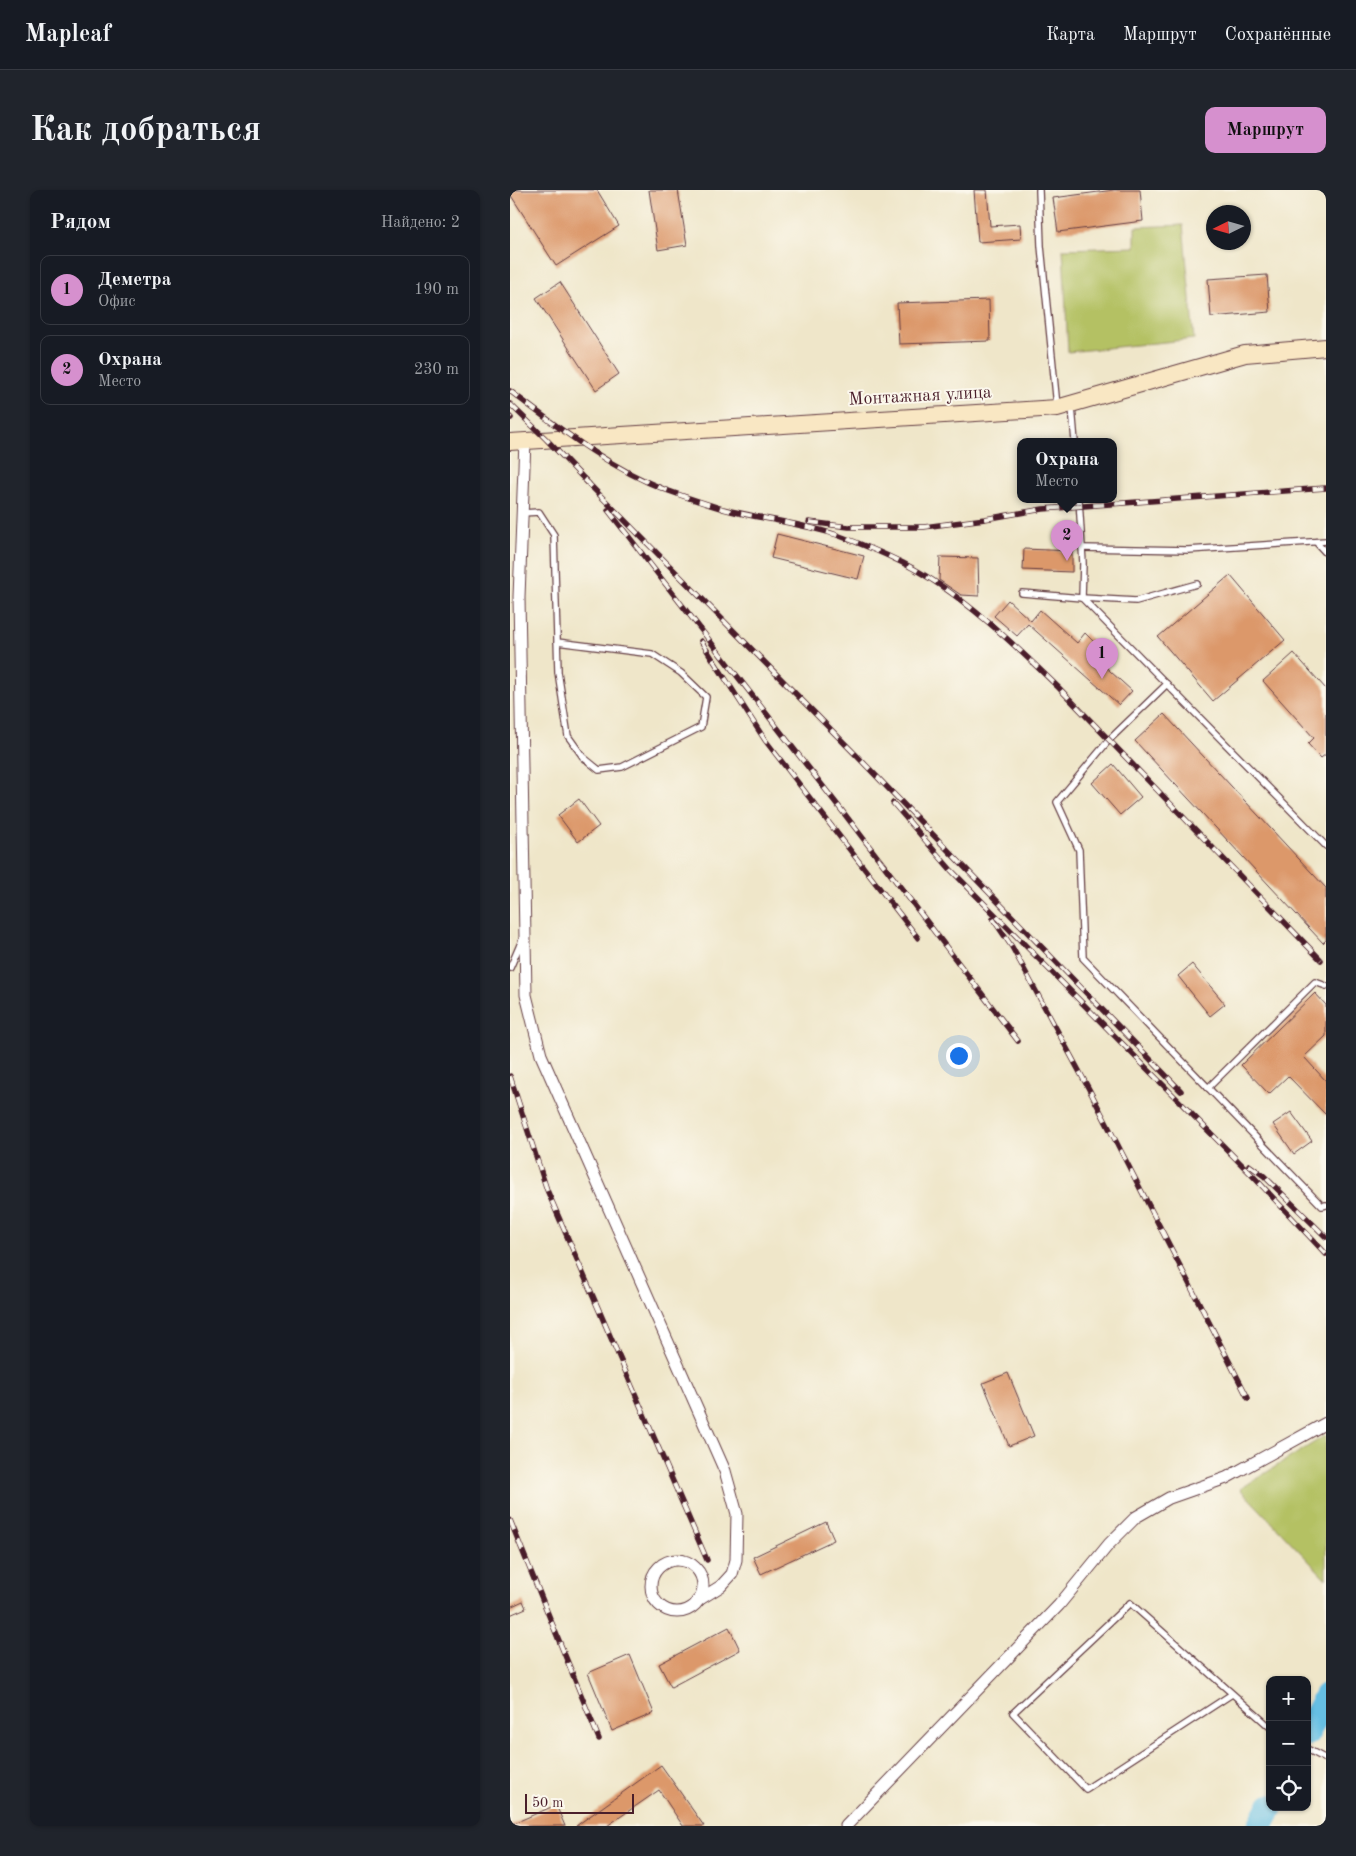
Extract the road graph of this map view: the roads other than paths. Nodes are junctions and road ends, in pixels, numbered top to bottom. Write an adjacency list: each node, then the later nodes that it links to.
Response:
1 (1038, 190): 3 (lane)
2 (1326, 347): 3 (street, Монтажная улица)
3 (1065, 406): 4 (lane); 5 (street, Монтажная улица)
4 (1074, 438)
5 (517, 441): 7 (street)
6 (1078, 503): 10 (lane)
7 (522, 513): 15 (lane); 18 (street)
8 (1326, 541): 9 (lane)
9 (1316, 542): 10 (lane); 11 (lane)
10 (1082, 548): 14 (lane)
11 (1326, 553)
12 (1197, 584): 14 (lane)
13 (1022, 593): 14 (lane)
14 (1082, 598): 16 (lane)
15 (558, 642): 15 (lane)
16 (1167, 684): 17 (lane); 21 (lane)
17 (1326, 846)
18 (525, 933): 19 (lane); 24 (street)
19 (510, 968)
20 (1326, 986): 21 (lane)
21 (1208, 1088): 22 (lane)
22 (1326, 1205)
23 (1326, 1423): 29 (street)
24 (697, 1601): 24 (street)
25 (1232, 1694): 25 (lane); 26 (lane)
26 (1266, 1724)
27 (1311, 1751): 28 (lane)
28 (1326, 1759)
29 (846, 1826)

